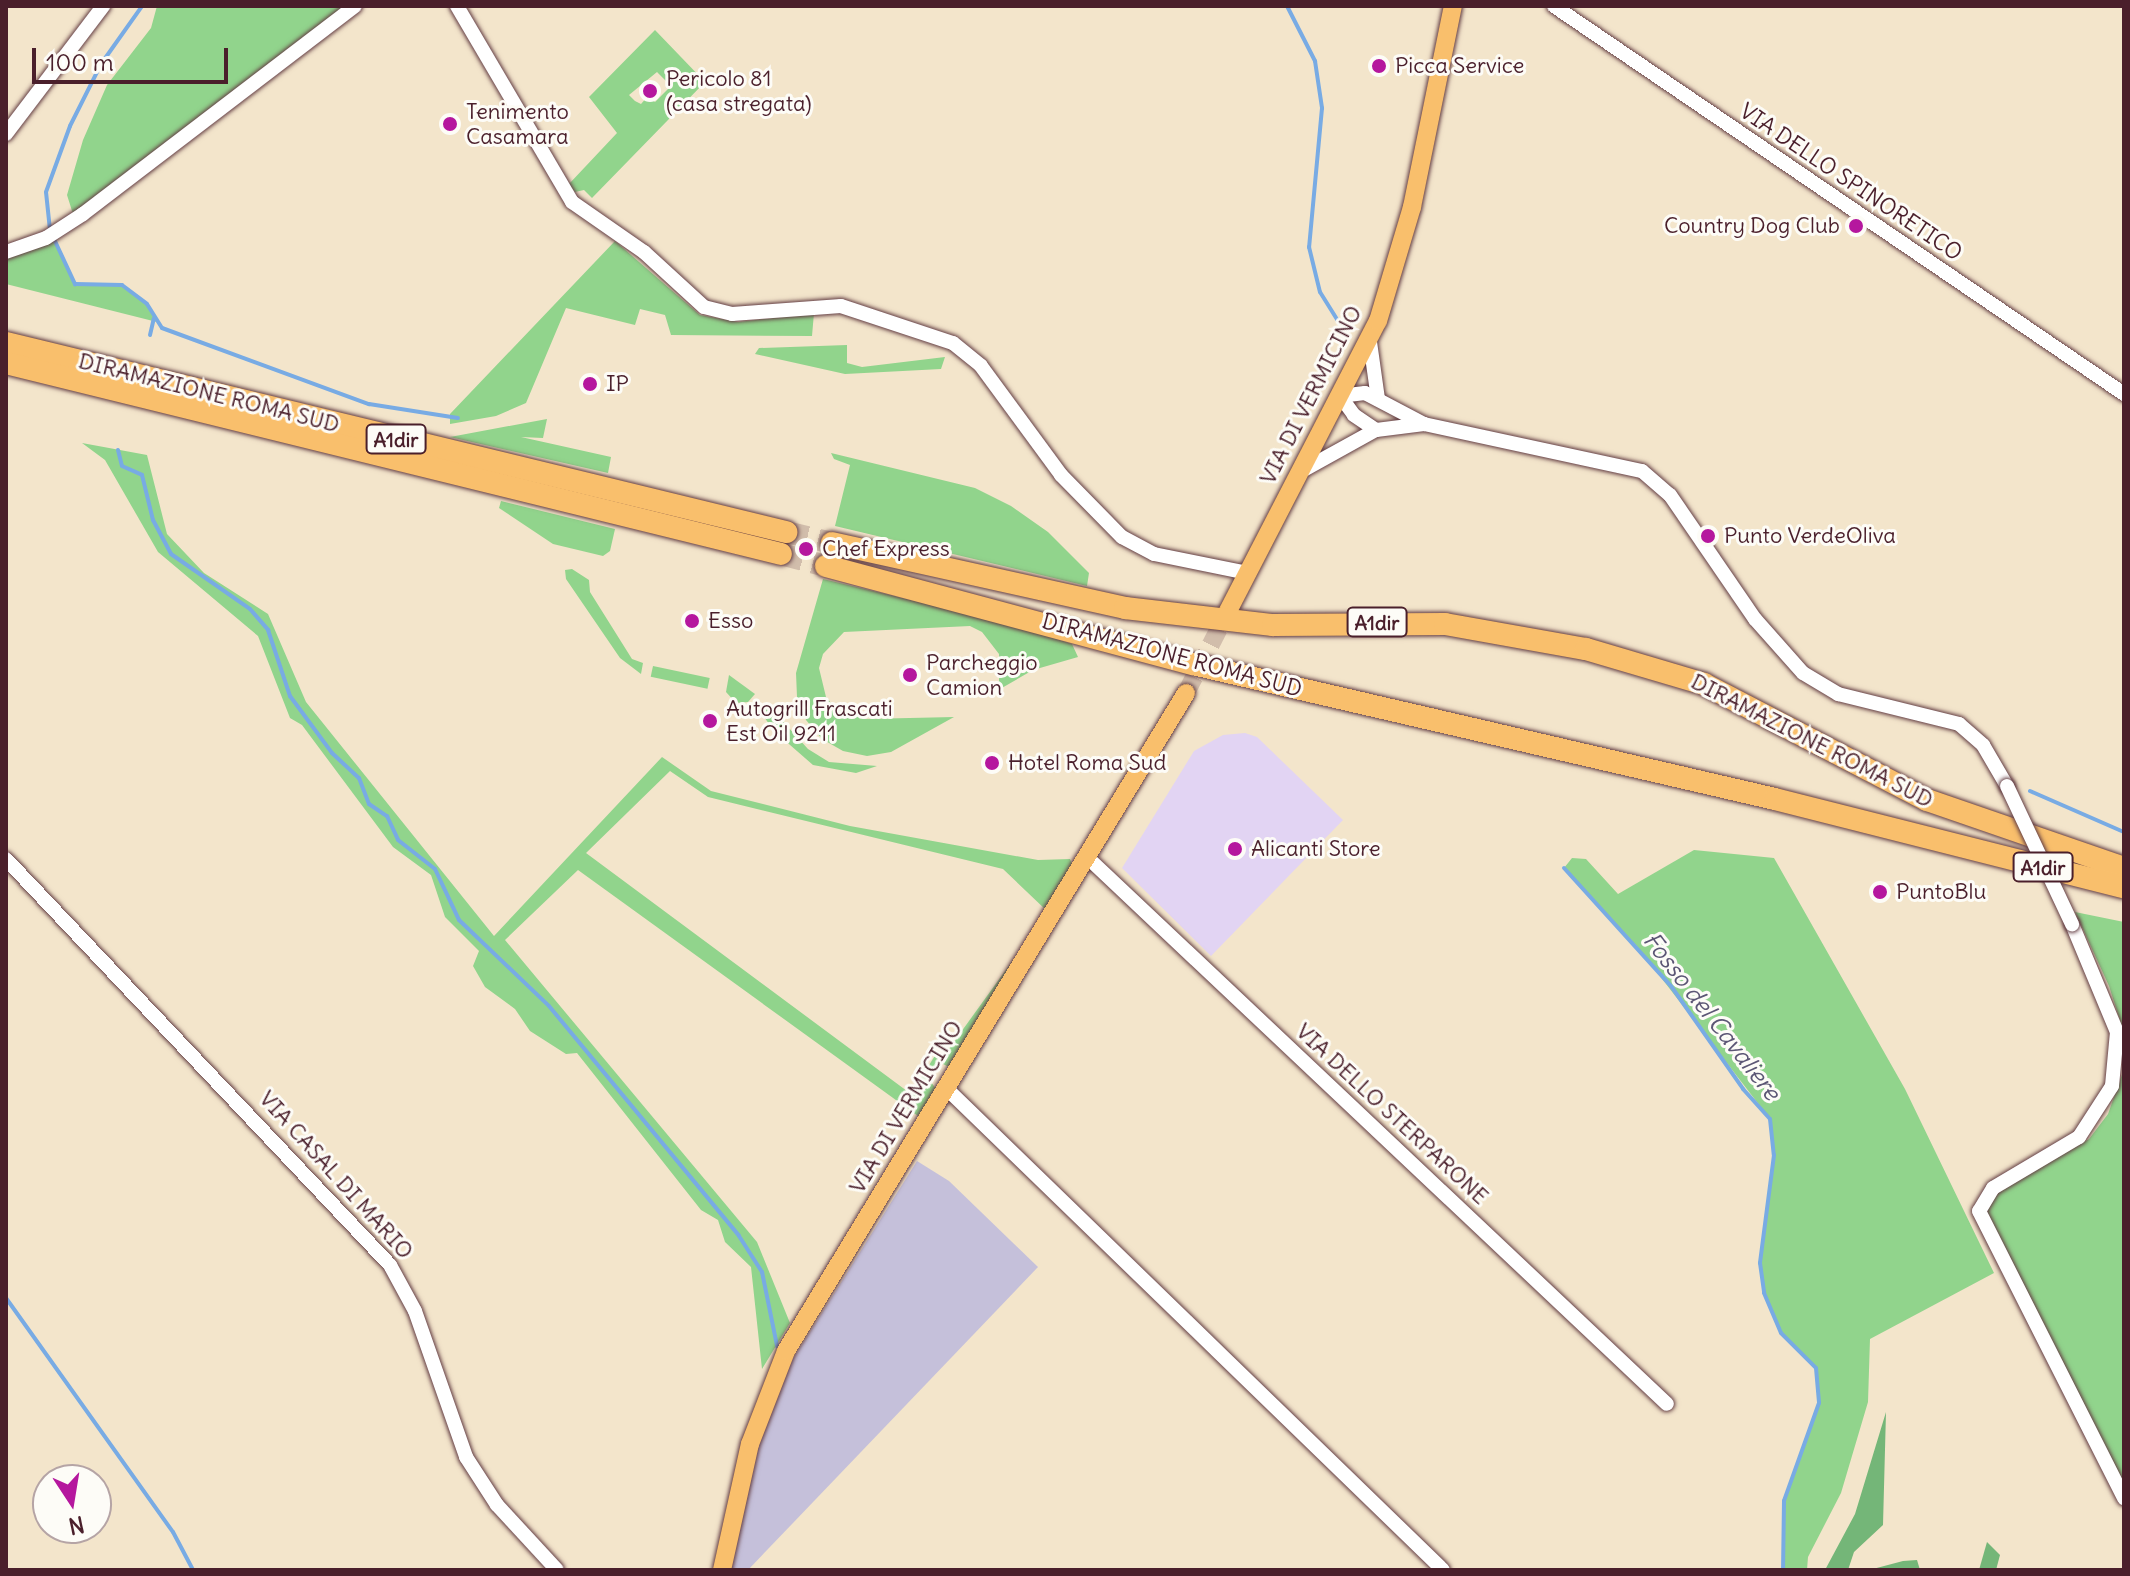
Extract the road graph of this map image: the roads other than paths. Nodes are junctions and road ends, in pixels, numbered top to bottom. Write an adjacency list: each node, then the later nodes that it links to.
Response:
1 (103, 6): 6 (street)
2 (355, 6): 7 (street)
3 (457, 6): 19 (street)
4 (1453, 6): 8 (main road, VIA DI VERMICINO)
5 (1554, 6): 11 (street, VIA DELLO SPINORETICO)
6 (6, 134)
7 (6, 252)
8 (1370, 342): 12 (main road, VIA DI VERMICINO); 13 (street)
9 (6, 343): 10 (highway, DIRAMAZIONE ROMA SUD / A1dir)
10 (6, 363)
11 (2124, 394)
12 (1340, 396): 13 (street); 15 (street); 16 (main road, VIA DI VERMICINO)
13 (1378, 399): 14 (street)
14 (1424, 424): 15 (street); 28 (street, bridge)
15 (1376, 430): 16 (street)
16 (1298, 473): 19 (main road, VIA DI VERMICINO)
17 (832, 543): 24 (highway, DIRAMAZIONE ROMA SUD / A1dir)
18 (826, 566): 25 (highway, DIRAMAZIONE ROMA SUD / A1dir)
19 (1247, 573): 20 (main road, VIA DI VERMICINO)
20 (1228, 611)
21 (1186, 693): 22 (main road, VIA DI VERMICINO)
22 (1087, 857): 26 (main road, VIA DI VERMICINO); 27 (street, VIA DELLO STERPARONE)
23 (6, 859): 29 (street, VIA CASAL DI MARIO)
24 (2124, 868)
25 (2124, 887)
26 (946, 1088): 30 (main road, VIA DI VERMICINO); 31 (street)
27 (1667, 1404)
28 (2124, 1498)
29 (557, 1570)
30 (722, 1570)
31 (1443, 1570)

